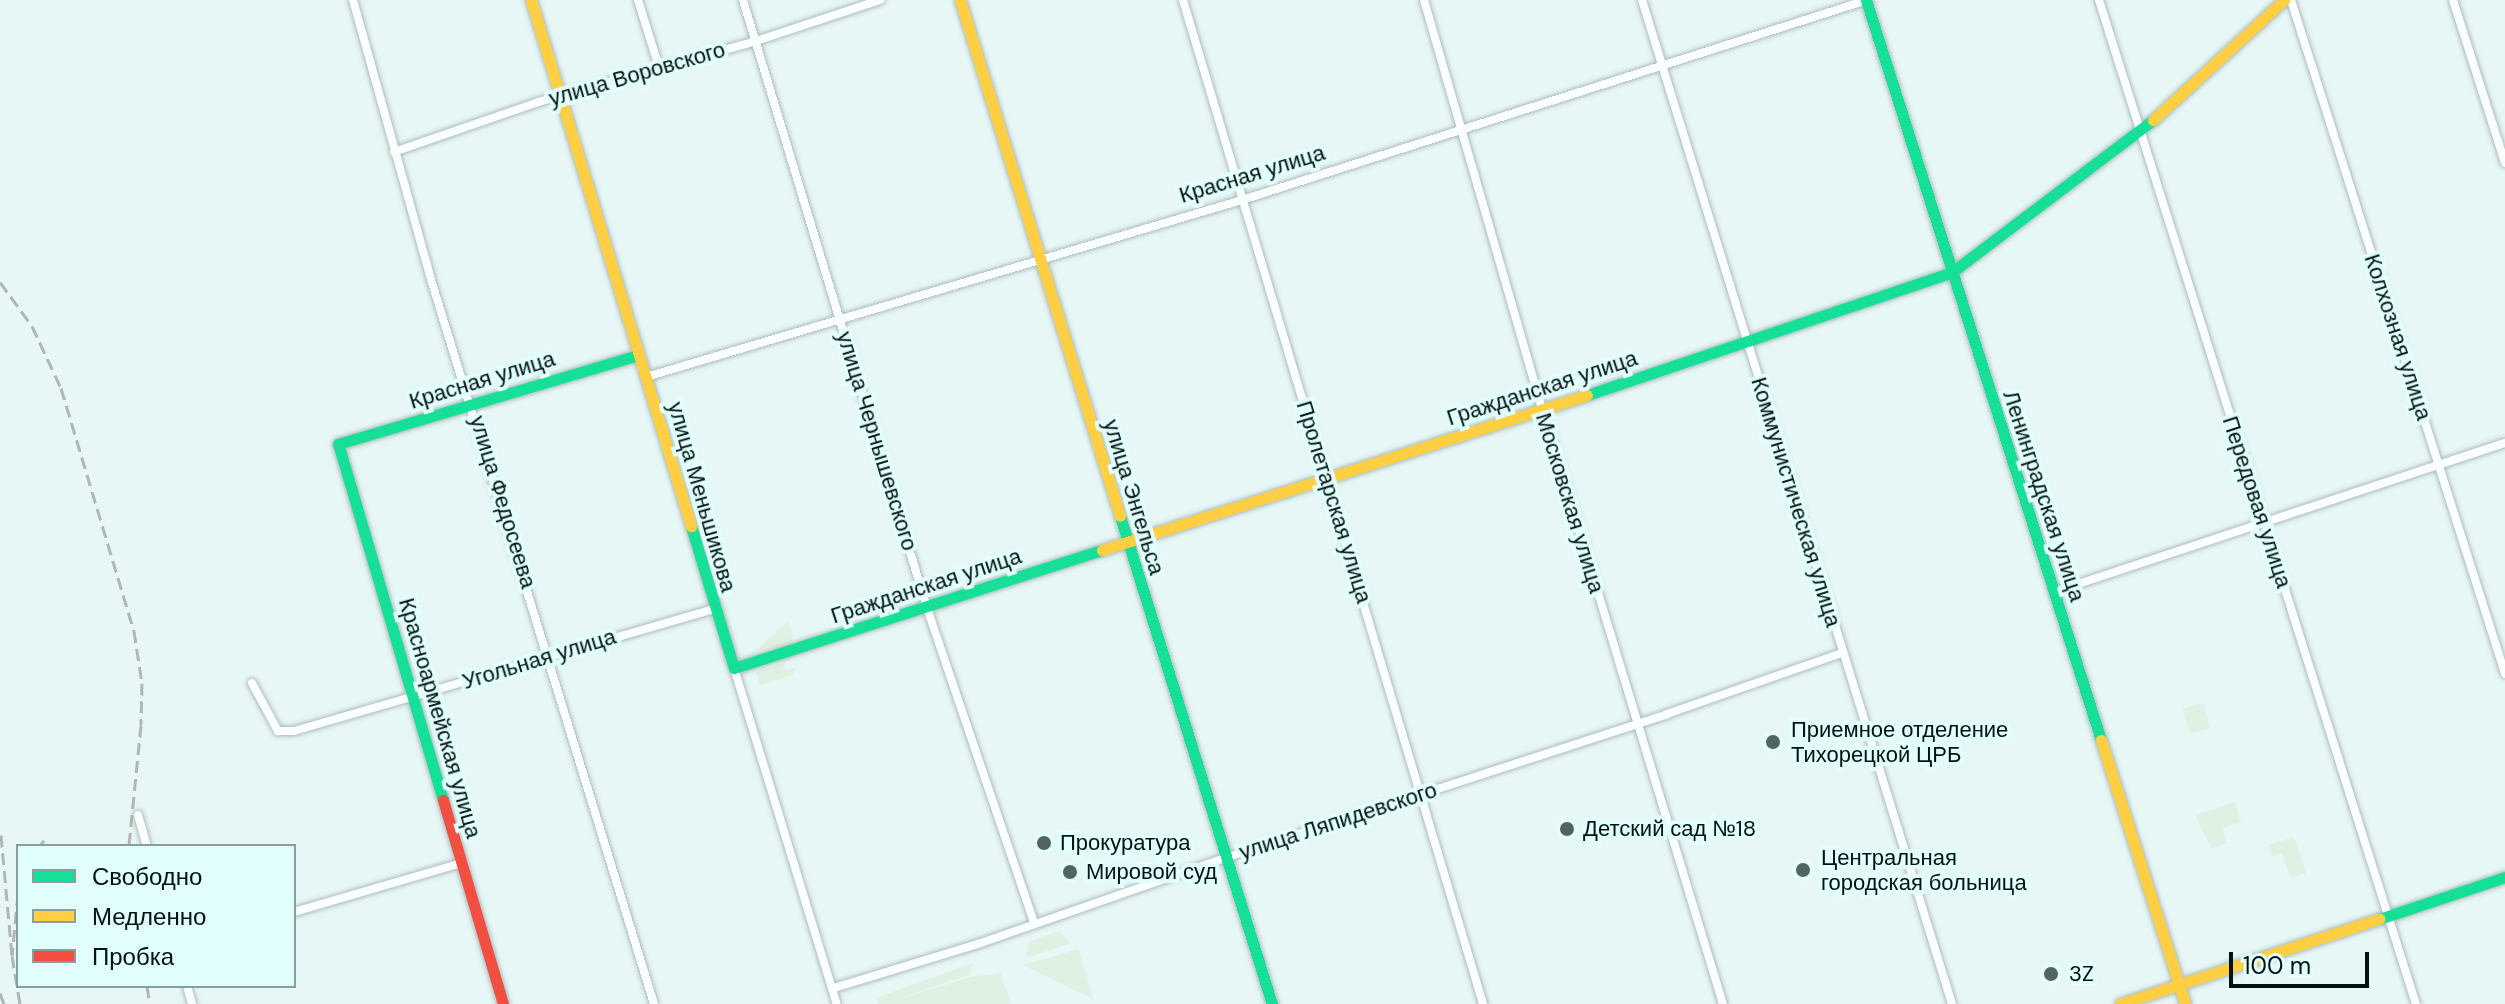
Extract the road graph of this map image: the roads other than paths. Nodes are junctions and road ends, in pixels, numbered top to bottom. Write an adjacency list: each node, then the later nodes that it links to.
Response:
1 (353, 0): 22 (street, улица Федосеева)
2 (531, 0): 19 (main road, улица Меньшикова)
3 (638, 0): 18 (street)
4 (743, 0): 16 (street, улица Чернышевского)
5 (880, 0): 15 (street, улица Воровского)
6 (960, 0): 25 (main road, улица Энгельса)
7 (1183, 0): 24 (street, Пролетарская улица)
8 (1424, 0): 20 (street, Московская улица)
9 (1642, 0): 17 (street, Коммунистическая улица)
10 (1866, 0): 17 (street, Красная улица); 26 (main road, Ленинградская улица)
11 (2099, 0): 21 (street, Передовая улица)
12 (2284, 0): 21 (main road, Гражданская улица)
13 (2291, 0): 35 (street, Колхозная улица)
14 (2453, 0): 23 (street)
15 (859, 3): 16 (street, улица Воровского)
16 (756, 41): 18 (street, улица Воровского); 27 (street, улица Чернышевского)
17 (1662, 63): 20 (street, Красная улица); 28 (street, Коммунистическая улица)
18 (659, 67): 19 (street, улица Воровского)
19 (560, 97): 22 (street, улица Воровского); 29 (main road, улица Меньшикова)
20 (1463, 128): 24 (street, Красная улица); 32 (street, Московская улица)
21 (2140, 132): 26 (main road, Гражданская улица); 37 (street, Передовая улица)
22 (394, 152): 31 (street, улица Федосеева)
23 (2505, 163)
24 (1242, 200): 25 (street, Красная улица); 36 (street, Пролетарская улица)
25 (1038, 258): 27 (street, Красная улица); 38 (main road, улица Энгельса)
26 (1952, 272): 28 (main road, Гражданская улица); 39 (main road, Ленинградская улица)
27 (840, 321): 30 (street, Красная улица); 40 (street, улица Чернышевского)
28 (1748, 343): 32 (main road, Гражданская улица); 42 (street, Коммунистическая улица)
29 (638, 355): 30 (main road, улица Меньшикова); 31 (main road, Красная улица)
30 (646, 377): 41 (main road, улица Меньшикова)
31 (472, 404): 34 (main road, Красная улица); 43 (street, улица Федосеева)
32 (1542, 408): 36 (main road, Гражданская улица); 48 (street, Московская улица)
33 (2505, 443): 35 (street)
34 (338, 444): 47 (main road, Красноармейская улица)
35 (2438, 465): 37 (street); 45 (street, Колхозная улица)
36 (1328, 478): 38 (main road, Гражданская улица); 49 (street, Пролетарская улица)
37 (2263, 521): 39 (street); 56 (street, Передовая улица)
38 (1127, 542): 40 (main road, Гражданская улица); 52 (main road, улица Энгельса)
39 (2054, 592): 58 (main road, Ленинградская улица)
40 (927, 608): 44 (main road, Гражданская улица); 57 (street, улица Чернышевского)
41 (714, 609): 43 (street, Угольная улица); 44 (main road, улица Меньшикова)
42 (1842, 653): 48 (street, улица Ляпидевского); 66 (street, Коммунистическая улица)
43 (550, 657): 47 (street, Угольная улица); 61 (street, улица Федосеева)
44 (734, 668): 59 (street, улица Меньшикова)
45 (2505, 674)
46 (252, 683): 47 (street, Угольная улица)
47 (413, 696): 53 (main road, Красноармейская улица)
48 (1637, 723): 49 (street, улица Ляпидевского); 65 (street, Московская улица)
49 (1421, 794): 52 (street, улица Ляпидевского); 64 (street, Пролетарская улица)
50 (138, 815): 51 (street)
51 (146, 844)
52 (1225, 858): 57 (street, улица Ляпидевского); 63 (main road, улица Энгельса)
53 (462, 863): 55 (street); 60 (main road, Красноармейская улица)
54 (2505, 877): 56 (main road)
55 (296, 911)
56 (2388, 915): 58 (main road); 69 (street, Передовая улица)
57 (1034, 923): 59 (street, улица Ляпидевского)
58 (2179, 984): 67 (main road); 68 (main road, Ленинградская улица)
59 (834, 988): 62 (street, улица Меньшикова)
60 (503, 1004)
61 (654, 1004)
62 (837, 1004)
63 (1272, 1004)
64 (1483, 1004)
65 (1723, 1004)
66 (1952, 1004)
67 (2120, 1004)
68 (2185, 1004)
69 (2416, 1004)

